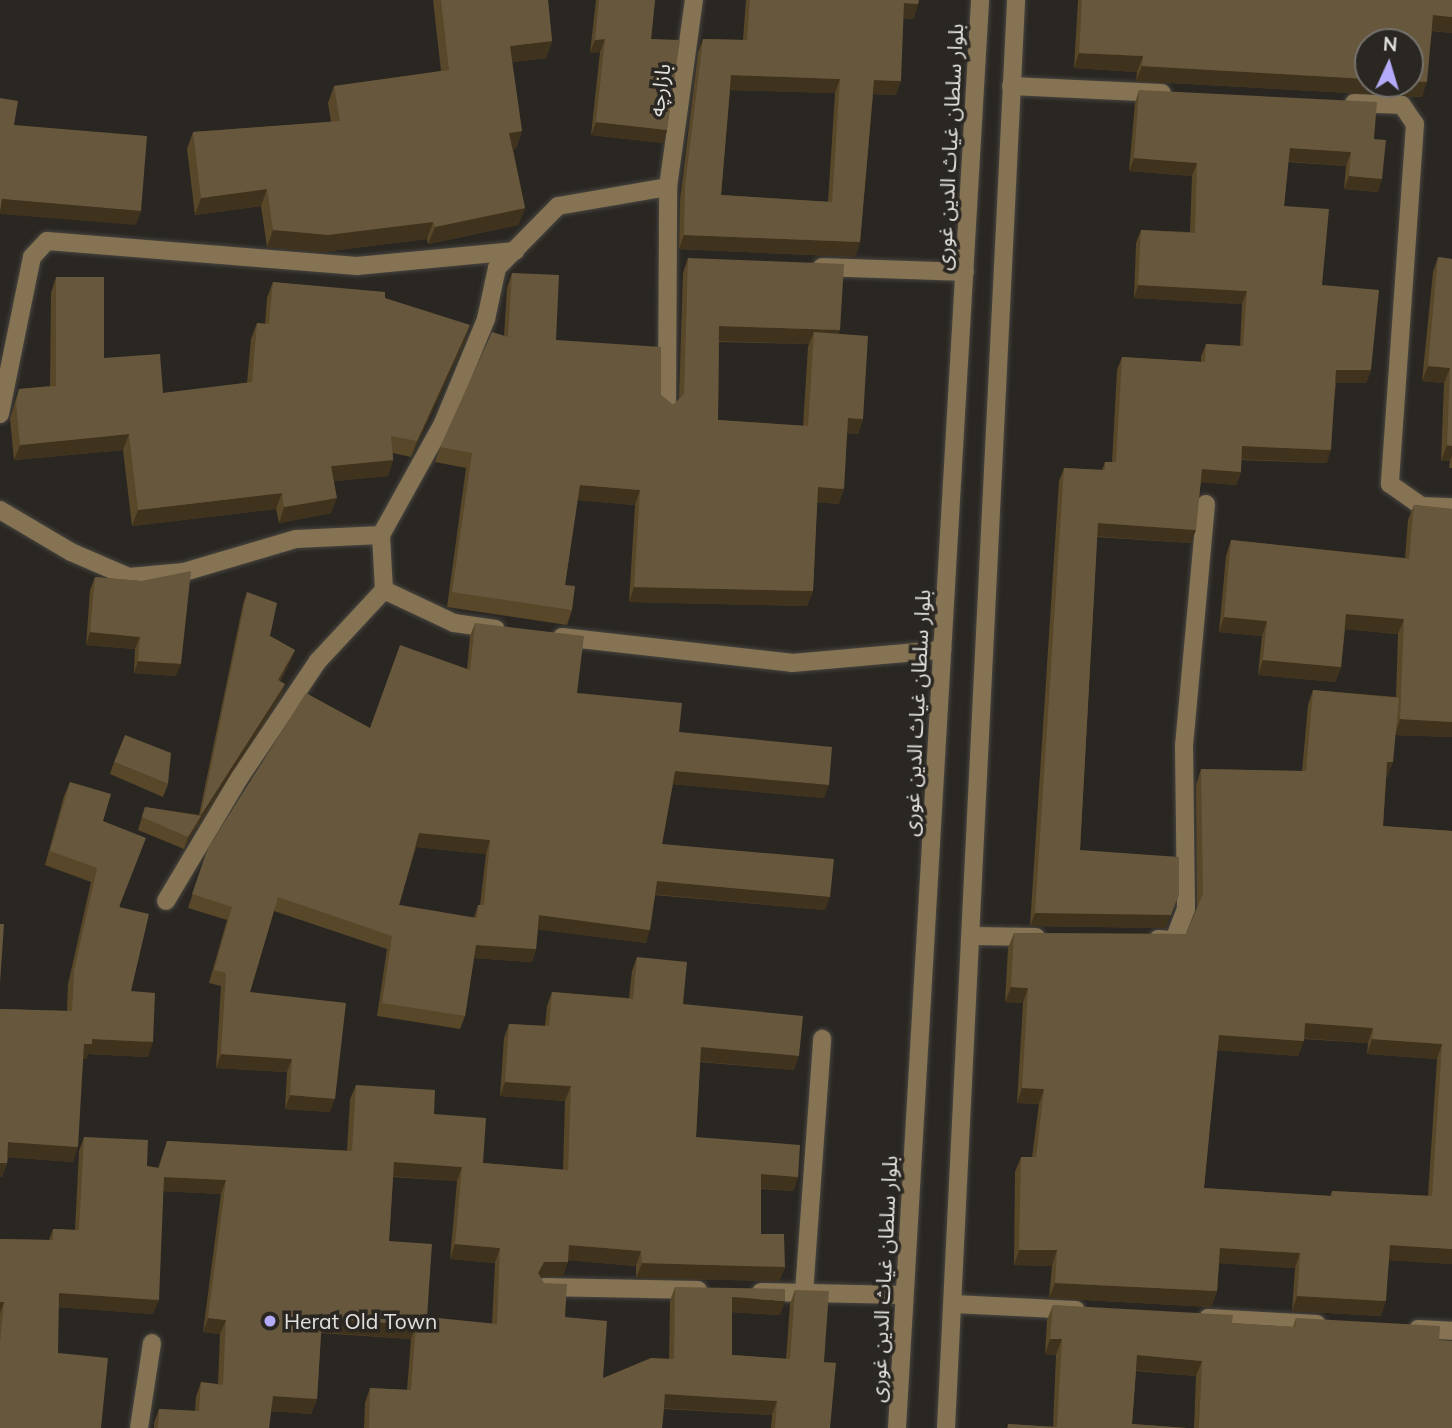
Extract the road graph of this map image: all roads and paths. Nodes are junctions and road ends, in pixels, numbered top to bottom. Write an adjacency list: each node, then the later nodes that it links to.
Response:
1 (694, 0): 7 (street, بازارچه)
2 (980, 0): 12 (street, بلوار سلطان غیاث الدین غوری)
3 (1016, 0): 4 (street)
4 (1012, 86): 5 (street); 24 (street)
5 (1179, 94)
6 (1332, 102): 16 (street)
7 (668, 187): 8 (street); 9 (street, بازارچه)
8 (515, 251): 14 (street); 18 (street)
9 (666, 261): 10 (street); 13 (street, بازارچه)
10 (693, 262)
11 (802, 266): 12 (street)
12 (965, 272): 22 (street, بلوار سلطان غیاث الدین غوری)
13 (667, 409)
14 (0, 414)
15 (1206, 504): 26 (street)
16 (1452, 507)
17 (0, 510): 18 (street)
18 (381, 535): 19 (street)
19 (384, 590): 20 (street); 23 (street)
20 (509, 631)
21 (549, 636): 22 (street)
22 (942, 650): 30 (street, بلوار سلطان غیاث الدین غوری)
23 (166, 901)
24 (973, 936): 25 (street); 31 (street)
25 (1053, 937)
26 (1134, 939)
27 (822, 1039): 29 (street)
28 (544, 1287): 29 (street)
29 (804, 1293): 30 (street)
30 (904, 1295): 39 (street, بلوار سلطان غیاث الدین غوری)
31 (953, 1304): 32 (street); 40 (street)
32 (1092, 1311)
33 (1189, 1317): 34 (street)
34 (1341, 1325)
35 (1396, 1328): 36 (street)
36 (1452, 1331)
37 (152, 1343): 38 (street)
38 (139, 1428)
39 (897, 1428)
40 (946, 1428)

